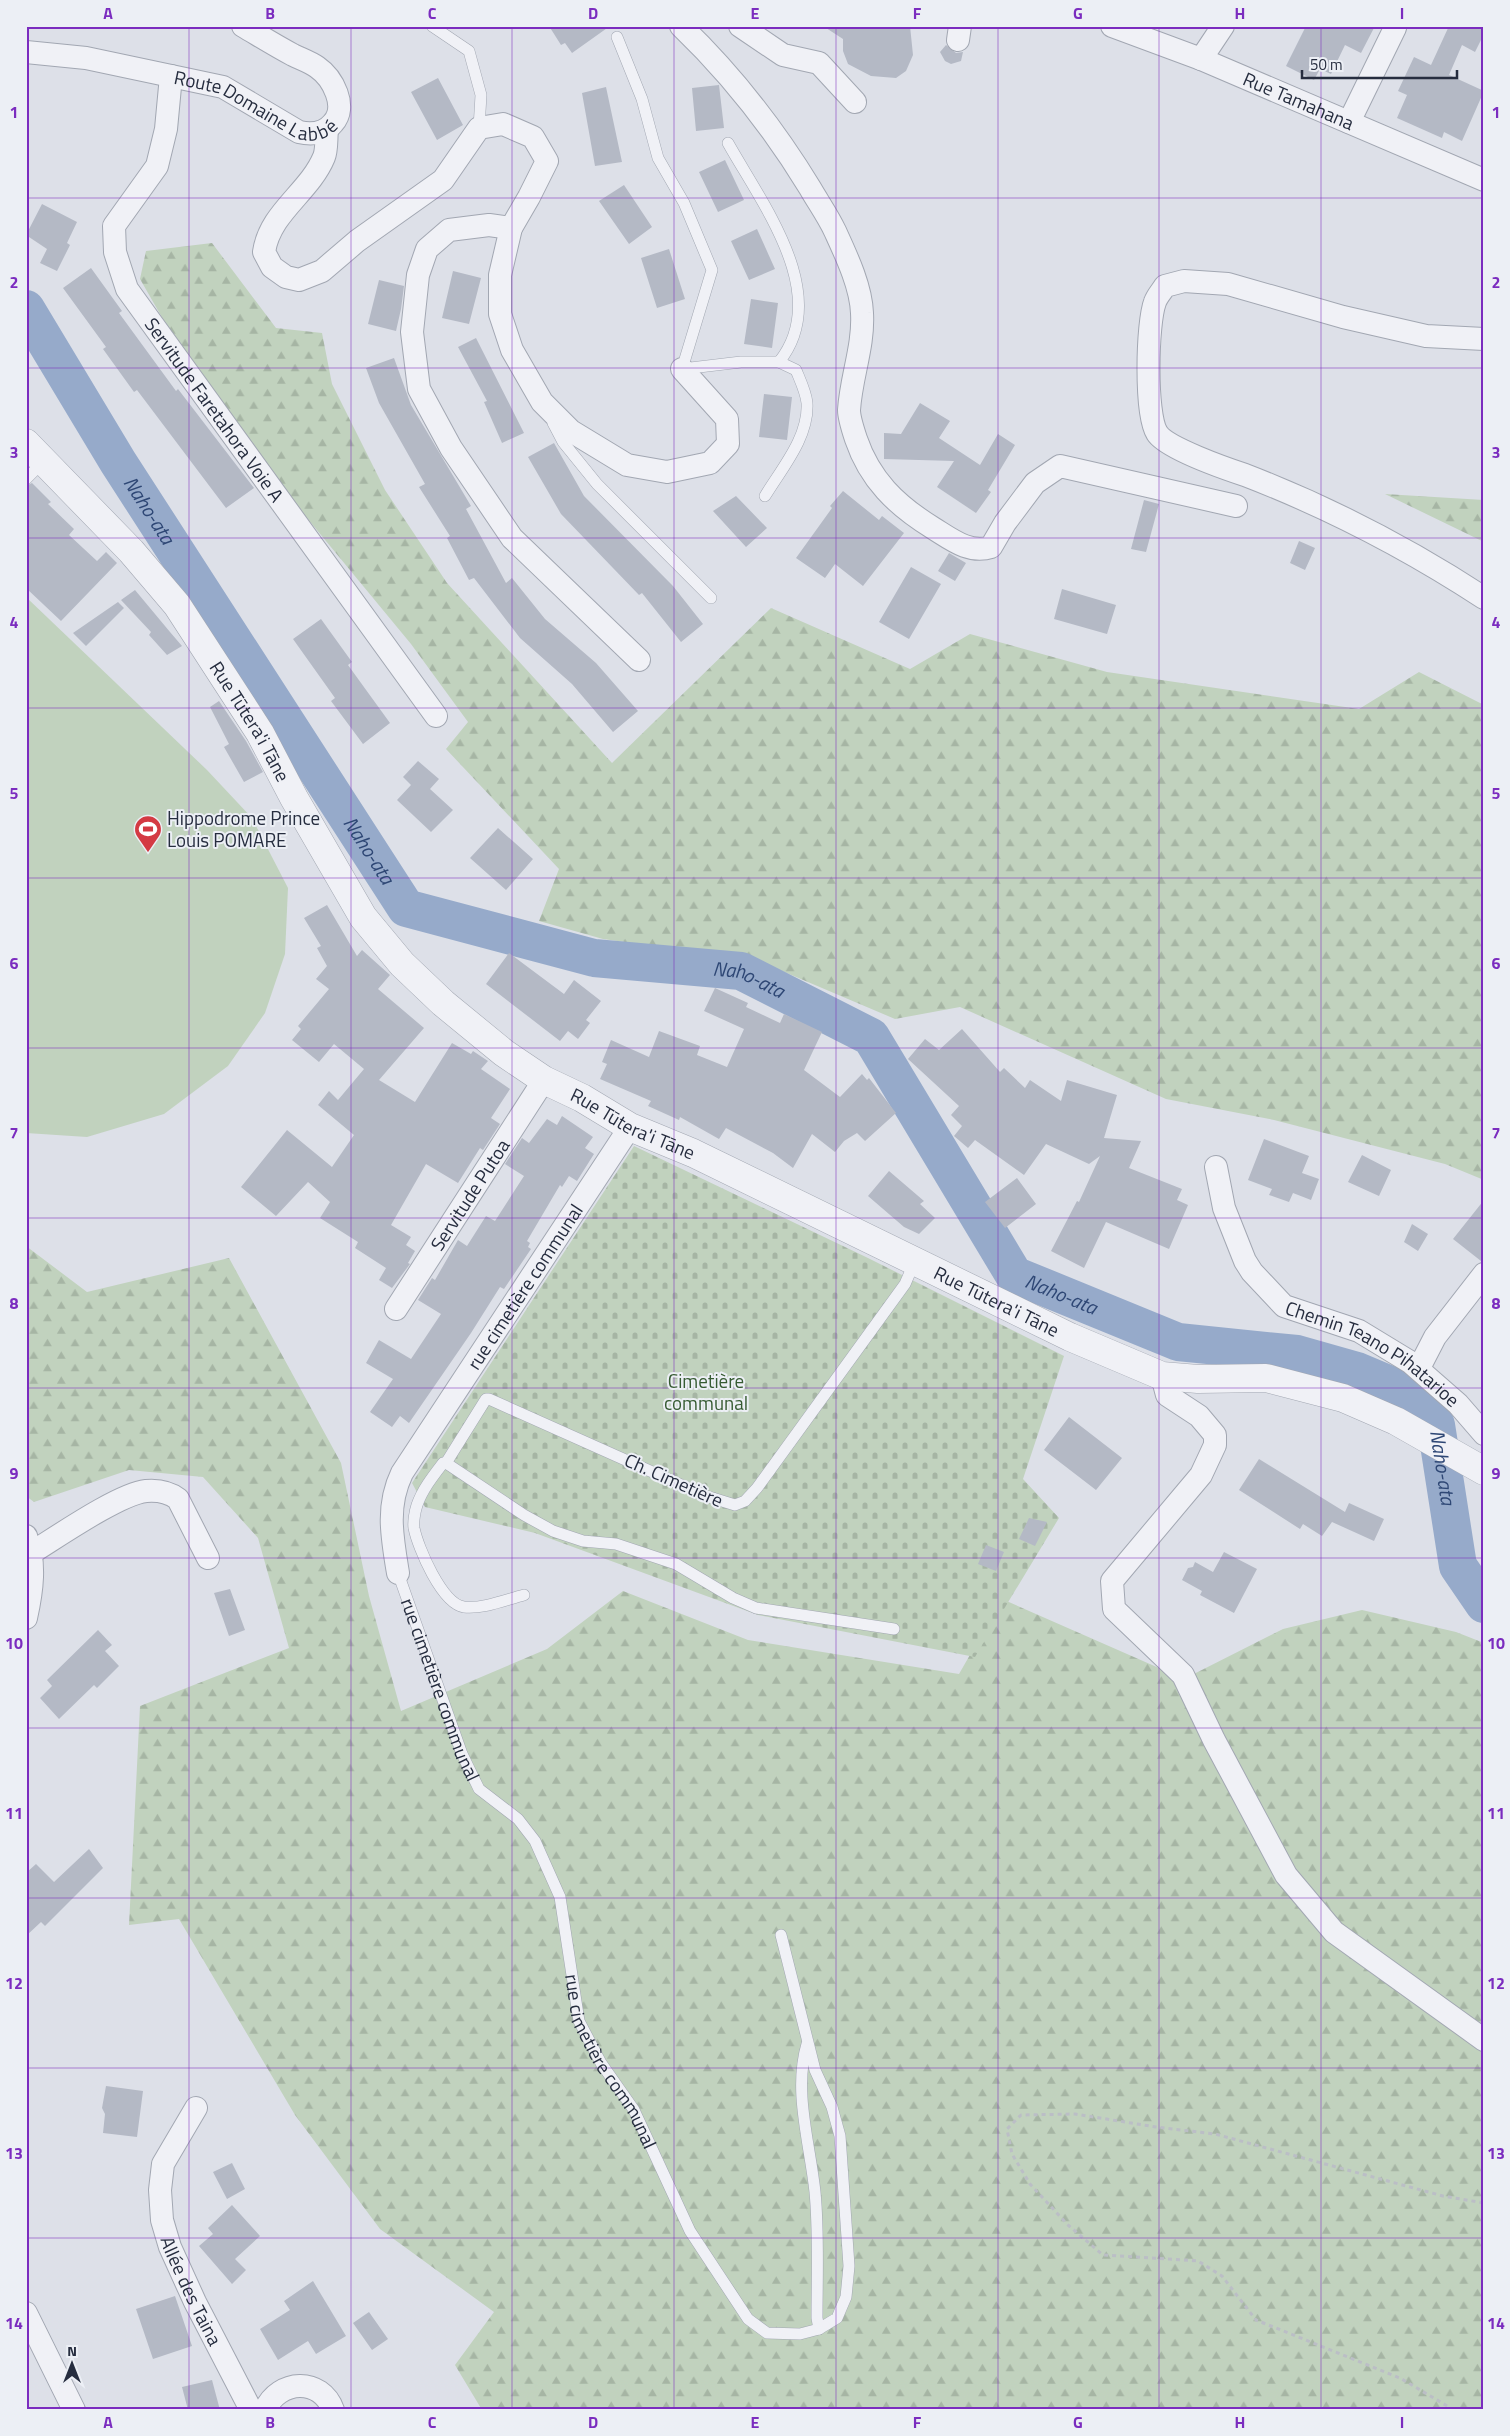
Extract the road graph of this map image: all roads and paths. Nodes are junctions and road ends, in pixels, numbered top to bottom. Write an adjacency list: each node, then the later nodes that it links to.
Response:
1 (243, 26): 15 (street, Route Domaine Labbé)
2 (432, 26): 14 (lane)
3 (681, 26): 25 (street)
4 (740, 26): 12 (street)
5 (1112, 26): 10 (street, Rue Tamahana)
6 (1223, 26): 10 (street)
7 (1395, 28): 13 (street)
8 (617, 37): 21 (lane)
9 (26, 52): 11 (street, Route Domaine Labbé)
10 (1201, 58): 13 (street, Rue Tamahana)
11 (171, 76): 15 (street, Route Domaine Labbé); 29 (street, Servitude Faretahora Voie A)
12 (856, 102)
13 (1350, 122): 17 (street, Rue Tamahana)
14 (479, 128): 15 (street); 18 (street)
15 (326, 130)
16 (728, 144): 20 (lane)
17 (1482, 174)
18 (511, 228): 22 (street); 28 (street)
19 (1484, 339): 27 (street)
20 (779, 362): 21 (lane); 24 (lane)
21 (682, 369): 22 (street)
22 (542, 402): 26 (lane)
23 (32, 461): 30 (street, Rue Tūtera'i Tāne)
24 (765, 496)
25 (1236, 506)
26 (711, 598)
27 (1484, 598)
28 (639, 660)
29 (436, 716)
30 (544, 1080): 31 (street, Rue Tūtera'i Tāne); 35 (street, Servitude Putoa)
31 (630, 1127): 33 (street, Rue Tūtera'i Tāne); 43 (street, rue cimetière communal)
32 (1216, 1167): 36 (street, Chemin Teano Pihatarioe)
33 (915, 1261): 37 (street, Rue Tūtera'i Tāne); 39 (lane, Ch. Cimetière)
34 (1484, 1274): 36 (street)
35 (396, 1309)
36 (1419, 1368): 38 (street, Chemin Teano Pihatarioe)
37 (1162, 1376): 40 (street, Rue Tūtera'i Tāne); 48 (street)
38 (1484, 1434)
39 (446, 1463): 44 (lane, Ch. Cimetière); 46 (lane)
40 (1477, 1467)
41 (29, 1544): 42 (street); 45 (street)
42 (208, 1558)
43 (398, 1573): 53 (lane, rue cimetière communal)
44 (524, 1595)
45 (26, 1618)
46 (894, 1629)
47 (781, 1935): 49 (lane)
48 (1484, 2040)
49 (808, 2042): 53 (lane); 53 (lane)
50 (196, 2108): 55 (street, Allée des Taina)
51 (1484, 2203): 58 (path)
52 (26, 2313): 54 (street)
53 (819, 2329)
54 (74, 2410)
55 (251, 2410)
56 (265, 2410): 57 (street)
57 (334, 2410)
58 (1454, 2410)

